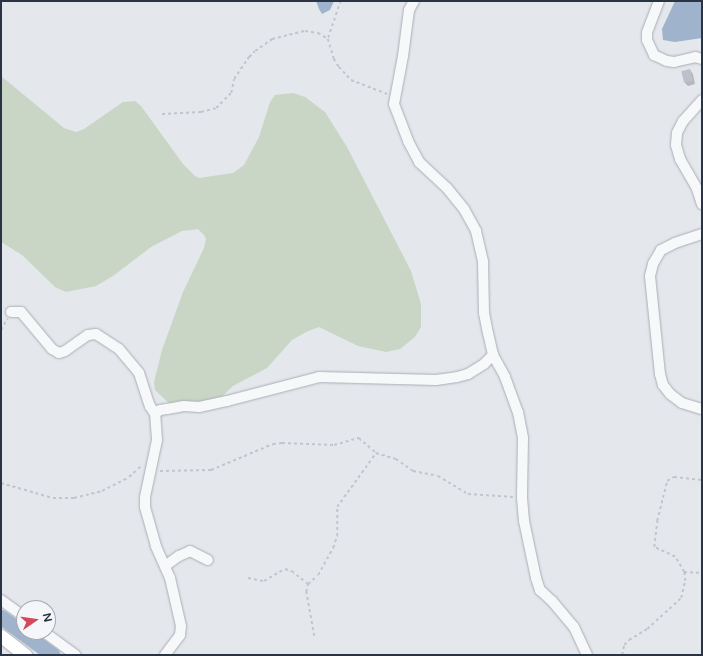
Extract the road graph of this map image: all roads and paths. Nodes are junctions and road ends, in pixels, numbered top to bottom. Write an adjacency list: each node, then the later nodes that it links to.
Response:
1 (341, 1): 4 (path)
2 (414, 1): 6 (street)
3 (659, 1): 5 (street)
4 (328, 39): 6 (path); 8 (path)
5 (702, 59)
6 (396, 95): 13 (street)
7 (702, 100): 9 (street)
8 (162, 114)
9 (702, 204)
10 (702, 234): 14 (street)
11 (11, 312): 12 (path); 15 (street)
12 (1, 330)
13 (493, 355): 15 (street); 21 (street)
14 (702, 409)
15 (155, 414): 17 (street)
16 (376, 453): 18 (path); 21 (path); 27 (path)
17 (152, 455): 18 (street); 20 (path)
18 (150, 471): 23 (street)
19 (702, 480): 24 (path)
20 (1, 483)
21 (522, 498): 36 (street)
22 (208, 560): 23 (street)
23 (165, 566): 35 (street)
24 (684, 572): 25 (path); 37 (path)
25 (702, 572)
26 (248, 578): 27 (path)
27 (308, 584): 31 (path)
28 (1, 600): 29 (street)
29 (16, 611)
30 (1, 636): 33 (main road)
31 (314, 636)
32 (55, 640): 34 (street)
33 (25, 655)
34 (76, 655)
35 (165, 655)
36 (587, 655)
37 (622, 655)

